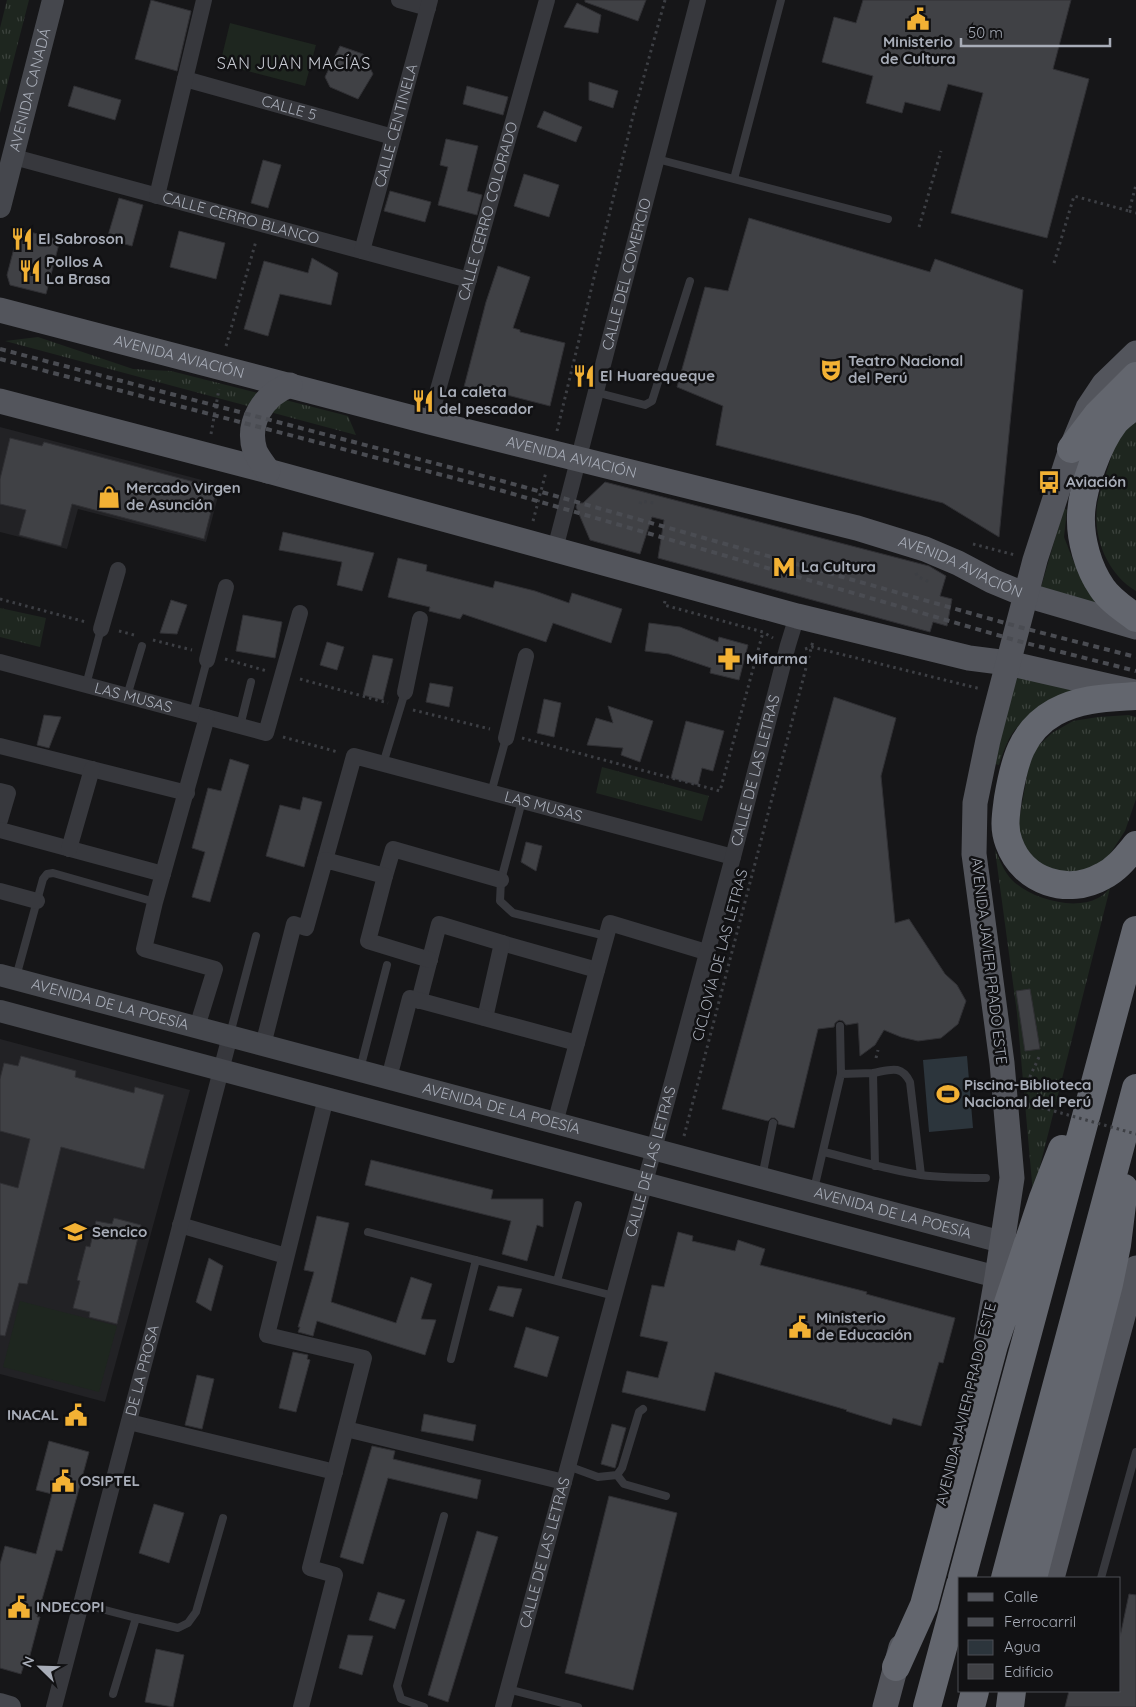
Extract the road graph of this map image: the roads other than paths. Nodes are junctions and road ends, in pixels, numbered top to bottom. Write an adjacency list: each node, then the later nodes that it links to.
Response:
1 (54, 0): 10 (street, AVENIDA CANADÁ)
2 (204, 0): 8 (street)
3 (399, 0): 7 (street)
4 (547, 0): 17 (street, CALLE CERRO COLORADO)
5 (698, 0): 11 (street, CALLE DEL COMERCIO)
6 (781, 0): 12 (lane)
7 (429, 4): 9 (street, CALLE CENTINELA)
8 (185, 79): 9 (street, CALLE 5); 13 (street)
9 (393, 137): 16 (street, CALLE CENTINELA)
10 (14, 157): 13 (street, CALLE CERRO BLANCO); 14 (street, AVENIDA CANADÁ)
11 (657, 159): 12 (lane); 23 (street, CALLE DEL COMERCIO)
12 (734, 179): 15 (lane)
13 (157, 196): 16 (street, CALLE CERRO BLANCO)
14 (0, 207)
15 (888, 219)
16 (362, 251): 17 (street, CALLE CERRO BLANCO)
17 (469, 280): 26 (street, CALLE CERRO COLORADO)
18 (690, 281): 23 (lane)
19 (0, 310): 22 (main road, AVENIDA AVIACIÓN)
20 (1136, 353): 27 (main road, AVENIDA JAVIER PRADO ESTE)
21 (1136, 376): 27 (highway)
22 (290, 385): 26 (main road, AVENIDA AVIACIÓN); 29 (main road)
23 (596, 392): 28 (street, CALLE DEL COMERCIO)
24 (0, 401): 29 (main road)
25 (1136, 405): 36 (highway)
26 (429, 422): 28 (main road, AVENIDA AVIACIÓN)
27 (1071, 449): 33 (main road, AVENIDA JAVIER PRADO ESTE)
28 (578, 459): 30 (street, CALLE DEL COMERCIO); 33 (main road, AVENIDA AVIACIÓN)
29 (268, 471): 30 (main road)
30 (555, 549): 35 (main road)
31 (118, 570): 39 (street)
32 (226, 587): 42 (street)
33 (1026, 595): 38 (main road, AVENIDA AVIACIÓN); 44 (main road, AVENIDA JAVIER PRADO ESTE)
34 (300, 613): 52 (street, LAS MUSAS)
35 (808, 618): 44 (main road); 65 (street, CALLE DE LAS LETRAS)
36 (1136, 618)
37 (420, 619): 50 (street)
38 (1136, 627)
39 (102, 628): 46 (lane)
40 (142, 646): 48 (lane)
41 (526, 656): 53 (street)
42 (208, 658): 51 (lane)
43 (1, 666): 46 (street, LAS MUSAS)
44 (1006, 673): 47 (main road); 113 (main road, AVENIDA JAVIER PRADO ESTE)
45 (251, 682): 52 (lane)
46 (86, 685): 48 (street, LAS MUSAS)
47 (1136, 692)
48 (127, 696): 51 (street, LAS MUSAS)
49 (1136, 696): 63 (highway)
50 (403, 700): 55 (lane)
51 (200, 715): 52 (street, LAS MUSAS); 59 (street)
52 (240, 726)
53 (507, 736): 58 (lane)
54 (0, 746): 56 (street)
55 (383, 764): 58 (street, LAS MUSAS); 66 (street, LAS MUSAS)
56 (92, 769): 59 (street); 64 (street)
57 (0, 791): 61 (street)
58 (491, 793): 60 (street, LAS MUSAS)
59 (186, 794): 67 (street)
60 (522, 801): 65 (street, LAS MUSAS); 69 (lane)
61 (0, 820)
62 (0, 830): 64 (street)
63 (1136, 846)
64 (69, 849): 67 (street)
65 (733, 857): 77 (street, CALLE DE LAS LETRAS)
66 (325, 860): 68 (street); 89 (street)
67 (163, 874): 72 (street)
68 (385, 876): 69 (street); 78 (street)
69 (501, 880): 73 (lane)
70 (0, 891): 71 (street)
71 (37, 901): 72 (lane); 81 (lane)
72 (155, 902): 86 (street)
73 (610, 924): 77 (street); 80 (street)
74 (1136, 930): 92 (highway)
75 (256, 936): 87 (lane)
76 (502, 943): 78 (street); 80 (street); 84 (street)
77 (706, 952): 101 (street, CALLE DE LAS LETRAS)
78 (430, 960): 82 (street)
79 (387, 965): 91 (lane)
80 (597, 970): 88 (street)
81 (8, 977): 86 (street, AVENIDA DE LA POESÍA)
82 (419, 1001): 84 (street); 95 (street)
83 (0, 1011): 90 (street)
84 (484, 1018): 88 (street)
85 (840, 1026): 93 (lane)
86 (198, 1028): 87 (street, AVENIDA DE LA POESÍA)
87 (230, 1036): 89 (street, AVENIDA DE LA POESÍA); 90 (street, DE LA PROSA)
88 (577, 1043): 98 (street)
89 (263, 1045): 91 (street, AVENIDA DE LA POESÍA)
90 (221, 1070): 97 (street); 111 (street, DE LA PROSA)
91 (360, 1071): 95 (street, AVENIDA DE LA POESÍA)
92 (1098, 1073): 132 (highway); 140 (highway)
93 (841, 1074): 94 (lane); 102 (lane)
94 (874, 1074): 103 (lane); 104 (lane)
95 (389, 1078): 98 (street, AVENIDA DE LA POESÍA)
96 (1136, 1088): 100 (highway)
97 (326, 1098): 107 (street); 114 (street)
98 (555, 1123): 101 (street, AVENIDA DE LA POESÍA)
99 (773, 1123): 105 (lane)
100 (1132, 1126): 133 (highway); 134 (highway)
101 (653, 1149): 105 (street, AVENIDA DE LA POESÍA); 107 (street, CALLE DE LAS LETRAS)
102 (824, 1152): 103 (lane); 108 (lane)
103 (875, 1166): 104 (lane)
104 (921, 1175): 106 (lane)
105 (762, 1178): 108 (street, AVENIDA DE LA POESÍA)
106 (986, 1178)
107 (644, 1183): 110 (street); 119 (street, CALLE DE LAS LETRAS)
108 (808, 1190): 110 (street); 113 (street, AVENIDA DE LA POESÍA)
109 (578, 1205): 118 (lane)
110 (792, 1222): 117 (street)
111 (180, 1225): 114 (street); 123 (street, DE LA PROSA)
112 (368, 1232): 115 (lane)
113 (1002, 1242): 117 (main road, AVENIDA JAVIER PRADO ESTE)
114 (286, 1256): 124 (street)
115 (476, 1260): 118 (lane); 121 (lane)
116 (1136, 1268): 120 (main road)
117 (997, 1277): 140 (main road, AVENIDA JAVIER PRADO ESTE)
118 (557, 1281): 119 (lane)
119 (614, 1296): 127 (street, CALLE DE LAS LETRAS)
120 (1128, 1331): 135 (main road)
121 (451, 1359)
122 (643, 1409): 128 (lane)
123 (129, 1422): 126 (street); 138 (street, DE LA PROSA)
124 (346, 1429): 126 (street); 127 (street)
125 (1136, 1452): 136 (lane)
126 (335, 1472): 149 (street)
127 (566, 1474): 128 (lane); 141 (street, CALLE DE LAS LETRAS)
128 (617, 1475): 129 (lane)
129 (666, 1496)
130 (444, 1516): 150 (lane)
131 (223, 1518): 139 (lane)
132 (962, 1577)
133 (1005, 1577)
134 (1033, 1577)
135 (1052, 1577)
136 (1101, 1577)
137 (958, 1592): 154 (highway)
138 (82, 1604): 139 (lane); 148 (street, DE LA PROSA)
139 (136, 1618): 145 (lane)
140 (896, 1667): 153 (main road, AVENIDA JAVIER PRADO ESTE)
141 (508, 1688): 151 (street, CALLE DE LAS LETRAS); 152 (lane)
142 (975, 1692): 155 (highway)
143 (1012, 1692): 156 (highway)
144 (1022, 1692): 157 (main road)
145 (113, 1694)
146 (0, 1704): 147 (street)
147 (10, 1707)
148 (54, 1707)
149 (300, 1707)
150 (424, 1707)
151 (503, 1707)
152 (578, 1707)
153 (885, 1707)
154 (927, 1707)
155 (970, 1707)
156 (1010, 1707)
157 (1018, 1707)

